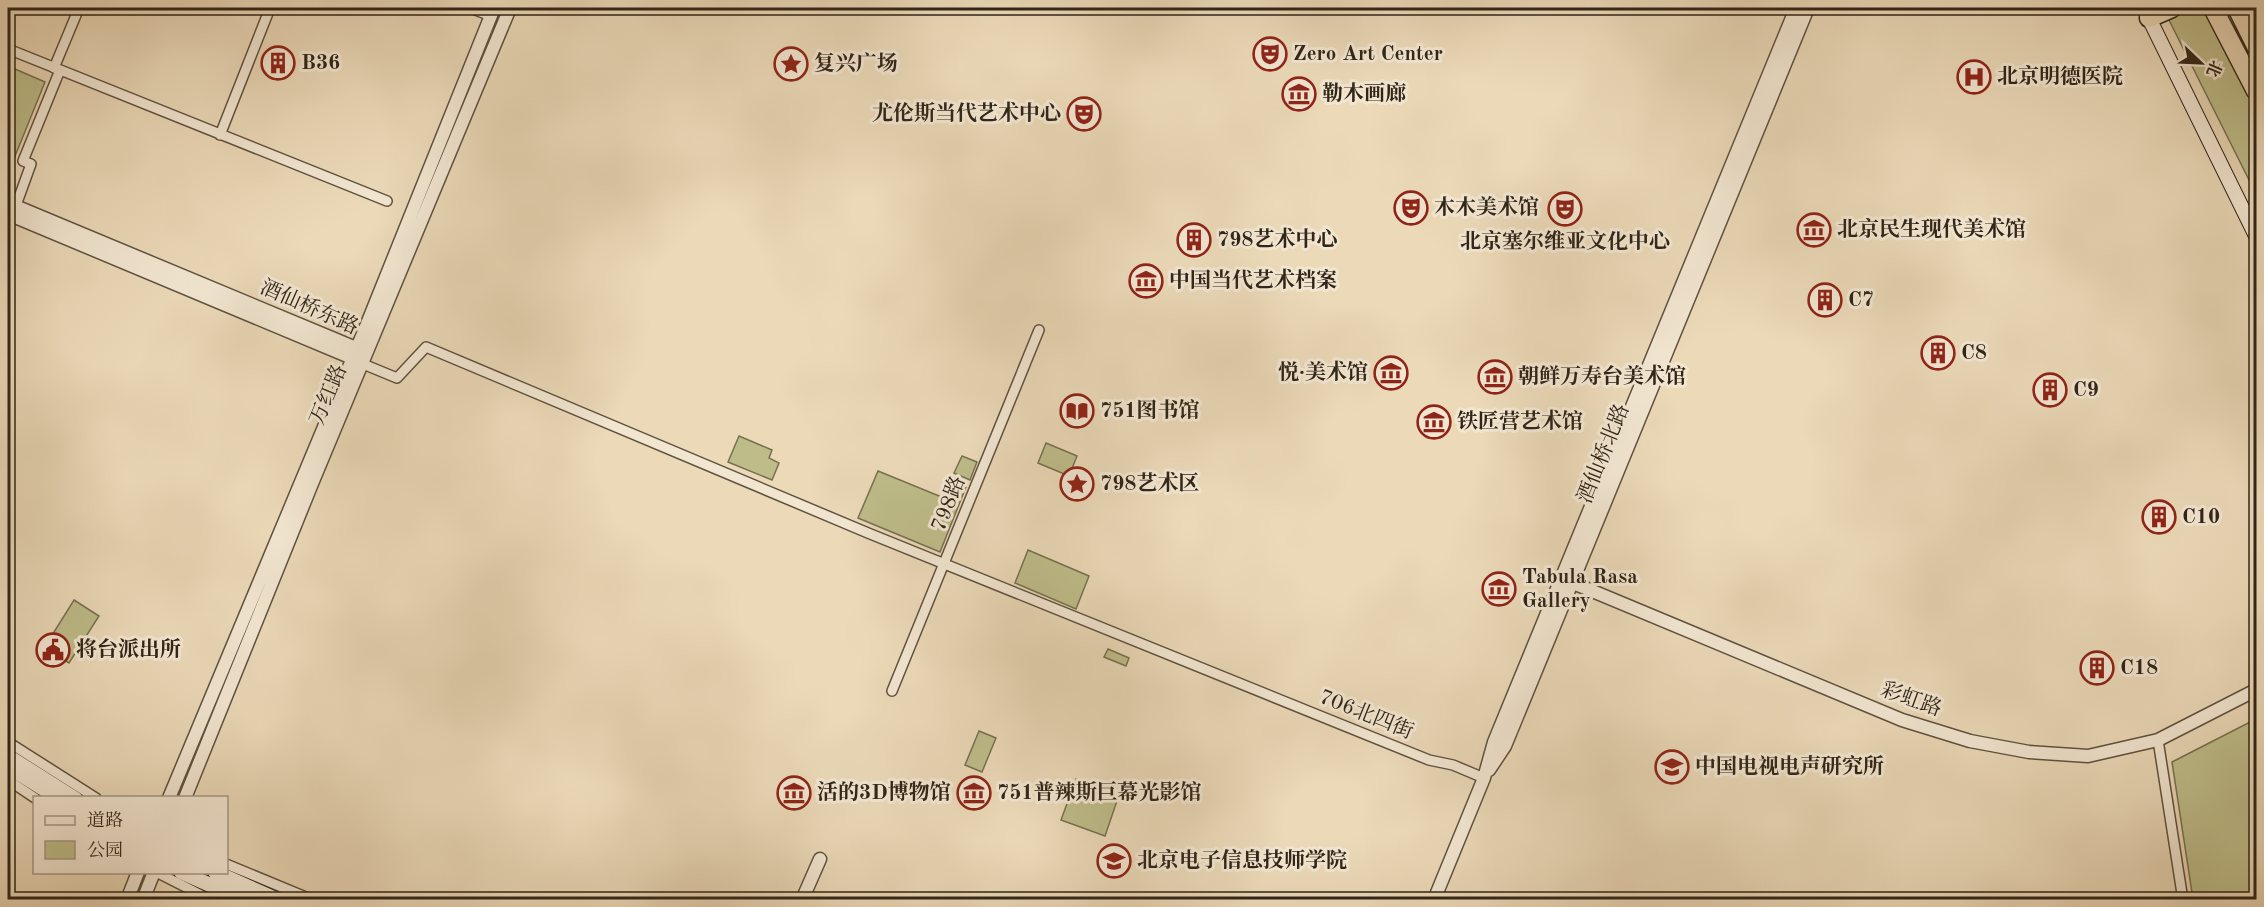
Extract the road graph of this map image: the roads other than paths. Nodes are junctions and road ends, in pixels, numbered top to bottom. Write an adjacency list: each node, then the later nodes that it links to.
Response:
1 (79, 8): 14 (street)
2 (270, 8): 16 (street)
3 (471, 8): 10 (street)
4 (510, 8): 21 (street, 万红路)
5 (1796, 8): 23 (street, 酒仙桥北路)
6 (1808, 8): 23 (street, 酒仙桥北路)
7 (2172, 8): 11 (highway)
8 (2213, 8): 15 (highway)
9 (2237, 8): 12 (highway)
10 (493, 12): 21 (street, 万红路)
11 (2146, 13): 19 (main road)
12 (2256, 46)
13 (8, 49): 14 (street)
14 (57, 69): 16 (street); 18 (street)
15 (2256, 91)
16 (220, 135): 17 (street)
17 (387, 201)
18 (11, 210): 21 (street, 酒仙桥东路)
19 (2256, 236)
20 (1039, 330): 22 (street, 798路)
21 (357, 356): 22 (street, 706北四街); 35 (street, 万红路); 36 (street, 万红路)
22 (944, 563): 25 (street, 798路); 30 (street, 706北四街)
23 (1567, 581): 26 (street, 彩虹路); 30 (street, 酒仙桥北路)
24 (2256, 690): 26 (street, 彩虹路)
25 (892, 691)
26 (2158, 740): 53 (street)
27 (8, 742): 34 (street)
28 (8, 755): 33 (street)
29 (8, 768): 32 (street)
30 (1484, 778): 52 (street, 酒仙桥北路)
31 (8, 780): 37 (street)
32 (53, 796)
33 (73, 796)
34 (93, 796)
35 (170, 796)
36 (186, 796)
37 (33, 797)
38 (820, 859): 51 (street)
39 (228, 865): 50 (street)
40 (138, 874): 45 (street)
41 (155, 874): 46 (street)
42 (157, 874): 47 (street)
43 (183, 874): 48 (main road)
44 (217, 874): 49 (main road)
45 (127, 900)
46 (143, 900)
47 (211, 900)
48 (244, 900)
49 (278, 900)
50 (313, 900)
51 (802, 900)
52 (1434, 900)
53 (2183, 900)

